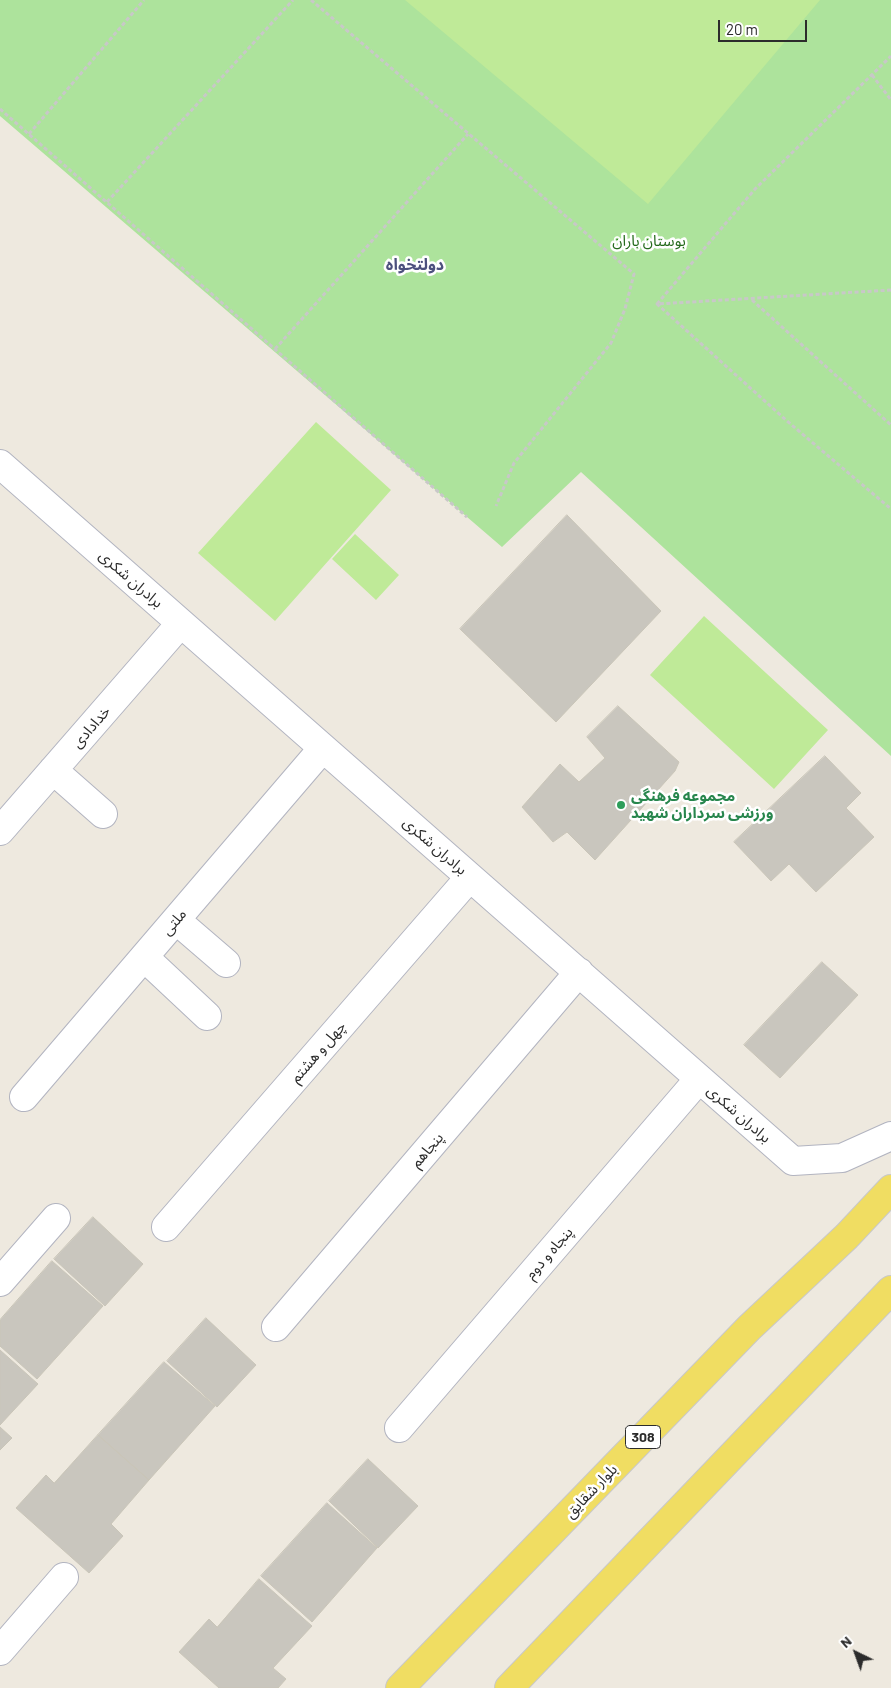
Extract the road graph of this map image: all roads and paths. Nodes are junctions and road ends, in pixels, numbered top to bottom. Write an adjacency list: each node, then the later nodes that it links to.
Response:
1 (144, 0): 8 (path)
2 (293, 0): 10 (path)
3 (311, 0): 9 (path)
4 (891, 56): 5 (path)
5 (872, 75): 6 (path); 13 (path)
6 (891, 100)
7 (0, 109): 8 (path)
8 (29, 134): 10 (path)
9 (469, 134): 14 (path); 17 (path)
10 (107, 202): 14 (path)
11 (891, 290): 12 (path)
12 (752, 299): 13 (path); 15 (path)
13 (657, 304): 18 (path)
14 (275, 349): 19 (path)
15 (891, 425)
16 (4, 475): 20 (street, برادران شکری)
17 (496, 506)
18 (891, 509)
19 (467, 517)
20 (181, 623): 21 (street, برادران شکری); 22 (street, خدادادی)
21 (323, 748): 25 (street, برادران شکری); 26 (street, ملتی)
22 (53, 770): 23 (street); 24 (street, خدادادی)
23 (103, 814)
24 (0, 831)
25 (470, 877): 29 (street, برادران شکری); 36 (street, چهل و هشتم)
26 (176, 920): 27 (street, ملتی); 28 (street)
27 (144, 957): 30 (street); 32 (street, ملتی)
28 (226, 963)
29 (579, 972): 31 (street, برادران شکری); 39 (street, پنجاهم)
30 (207, 1016)
31 (699, 1079): 33 (street, برادران شکری); 40 (street, پنجاه و دوم)
32 (24, 1097)
33 (891, 1136)
34 (891, 1189): 43 (main road, بلوار شقایق / 308)
35 (56, 1218): 37 (street)
36 (166, 1227)
37 (0, 1282)
38 (891, 1290): 44 (main road)
39 (276, 1326)
40 (399, 1428)
41 (64, 1577): 42 (street)
42 (0, 1651)
43 (400, 1688)
44 (509, 1688)

